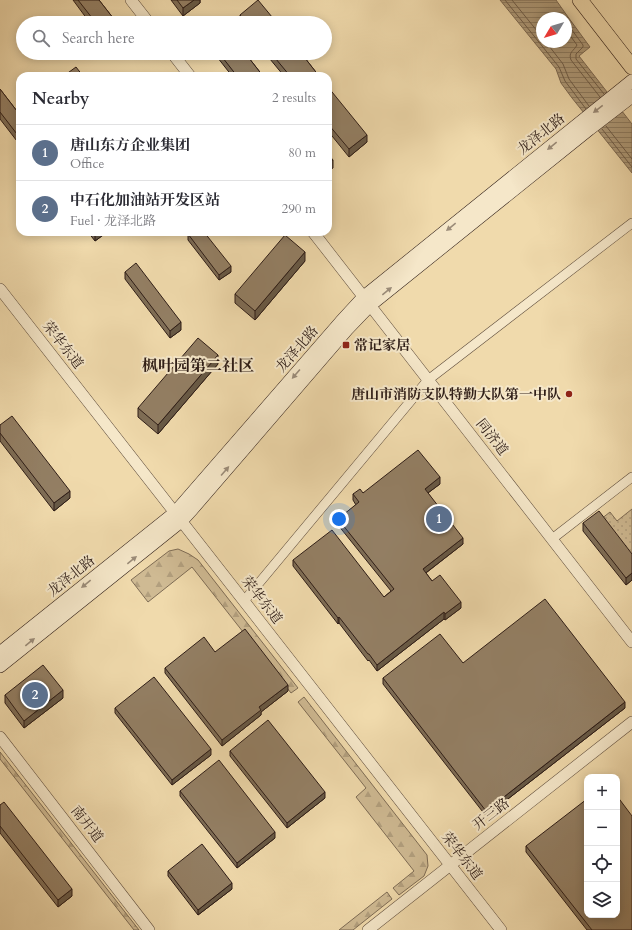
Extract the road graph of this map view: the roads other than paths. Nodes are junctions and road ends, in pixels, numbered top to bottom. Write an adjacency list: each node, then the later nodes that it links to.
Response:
1 (131, 0): 4 (street)
2 (580, 0): 7 (main road)
3 (593, 0): 5 (main road)
4 (144, 16)
5 (632, 51)
6 (177, 60): 8 (street)
7 (632, 67)
8 (187, 72)
9 (632, 82): 10 (main road, 龙泽北路)
10 (626, 100): 14 (main road, 龙泽北路)
11 (632, 223): 15 (street)
12 (316, 236): 14 (street, 同济道)
13 (0, 289): 17 (street, 荣华东道)
14 (367, 301): 15 (street, 同济道); 17 (main road, 龙泽北路)
15 (428, 380): 18 (street, 同济道); 19 (street)
16 (632, 477): 18 (street)
17 (178, 517): 19 (street, 荣华东道); 21 (main road, 龙泽北路, one-way to 21); 22 (main road, 龙泽北路, one-way to 17)
18 (552, 539): 20 (street, 同济道)
19 (244, 601): 25 (street, 荣华东道)
20 (632, 642)
21 (0, 653)
22 (0, 666)
23 (632, 722): 25 (street, 开三路)
24 (0, 737): 26 (street, 南开道)
25 (450, 865): 27 (street, 开三路); 28 (street, 荣华东道)
26 (149, 930)
27 (368, 930)
28 (501, 930)

